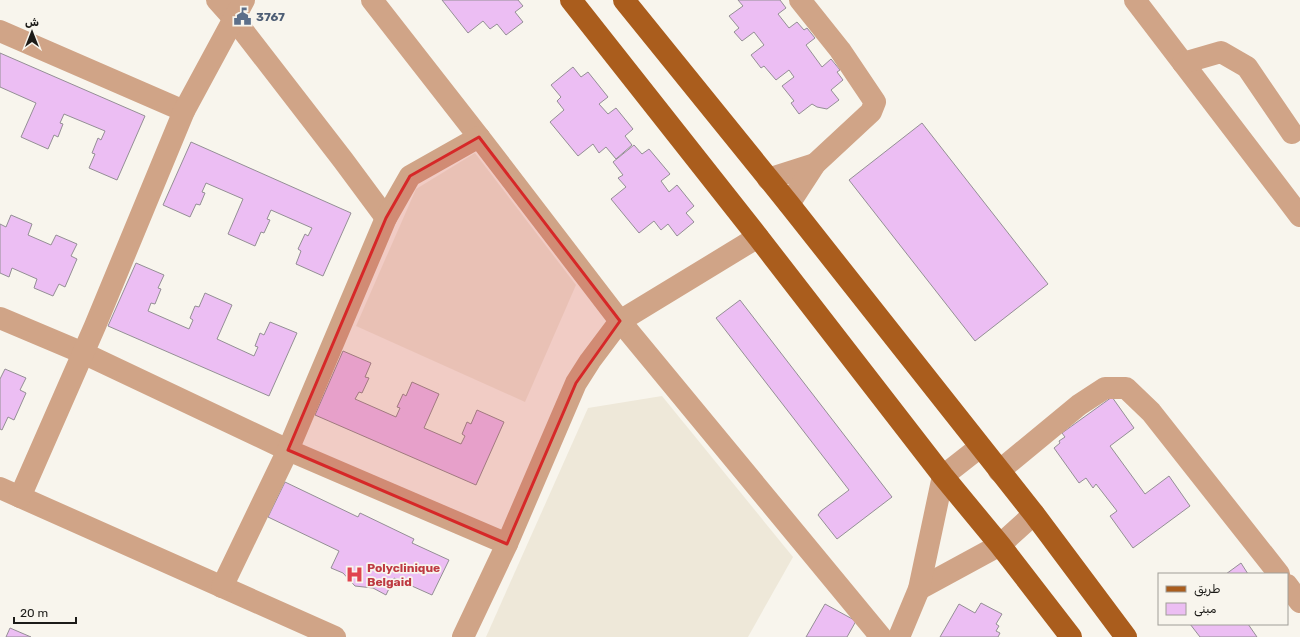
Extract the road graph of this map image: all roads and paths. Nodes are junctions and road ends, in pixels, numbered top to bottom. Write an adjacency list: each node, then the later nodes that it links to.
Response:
1 (217, 0): 8 (street)
2 (244, 0): 8 (street)
3 (372, 0): 13 (street)
4 (571, 0): 19 (main road)
5 (624, 0): 15 (main road)
6 (800, 0): 14 (street)
7 (1135, 0): 10 (street)
8 (234, 19): 11 (street); 18 (street)
9 (0, 31): 11 (street)
10 (1183, 62): 12 (street); 17 (street)
11 (184, 111): 22 (street)
12 (1292, 132)
13 (479, 137): 18 (street); 21 (street)
14 (815, 164): 15 (street); 16 (street)
15 (768, 179): 16 (main road)
16 (789, 204): 23 (main road)
17 (1300, 216)
18 (386, 218): 24 (street)
19 (758, 236): 21 (street); 26 (main road)
20 (0, 318): 22 (street)
21 (620, 321): 30 (street); 39 (street)
22 (83, 353): 24 (street); 28 (street)
23 (980, 446): 25 (main road); 26 (street)
24 (288, 450): 30 (street); 34 (street)
25 (999, 471): 29 (main road); 32 (street)
26 (943, 476): 31 (main road); 35 (street)
27 (0, 488): 28 (street)
28 (20, 497): 34 (street)
29 (1034, 514): 31 (street); 42 (main road)
30 (507, 544): 38 (street)
31 (1000, 545): 35 (street); 41 (main road)
32 (1278, 573)
33 (1288, 586): 36 (street)
34 (222, 587): 37 (street)
35 (919, 589): 40 (street)
36 (1300, 602)
37 (335, 637)
38 (463, 637)
39 (882, 637)
40 (899, 637)
41 (1071, 637)
42 (1126, 637)

